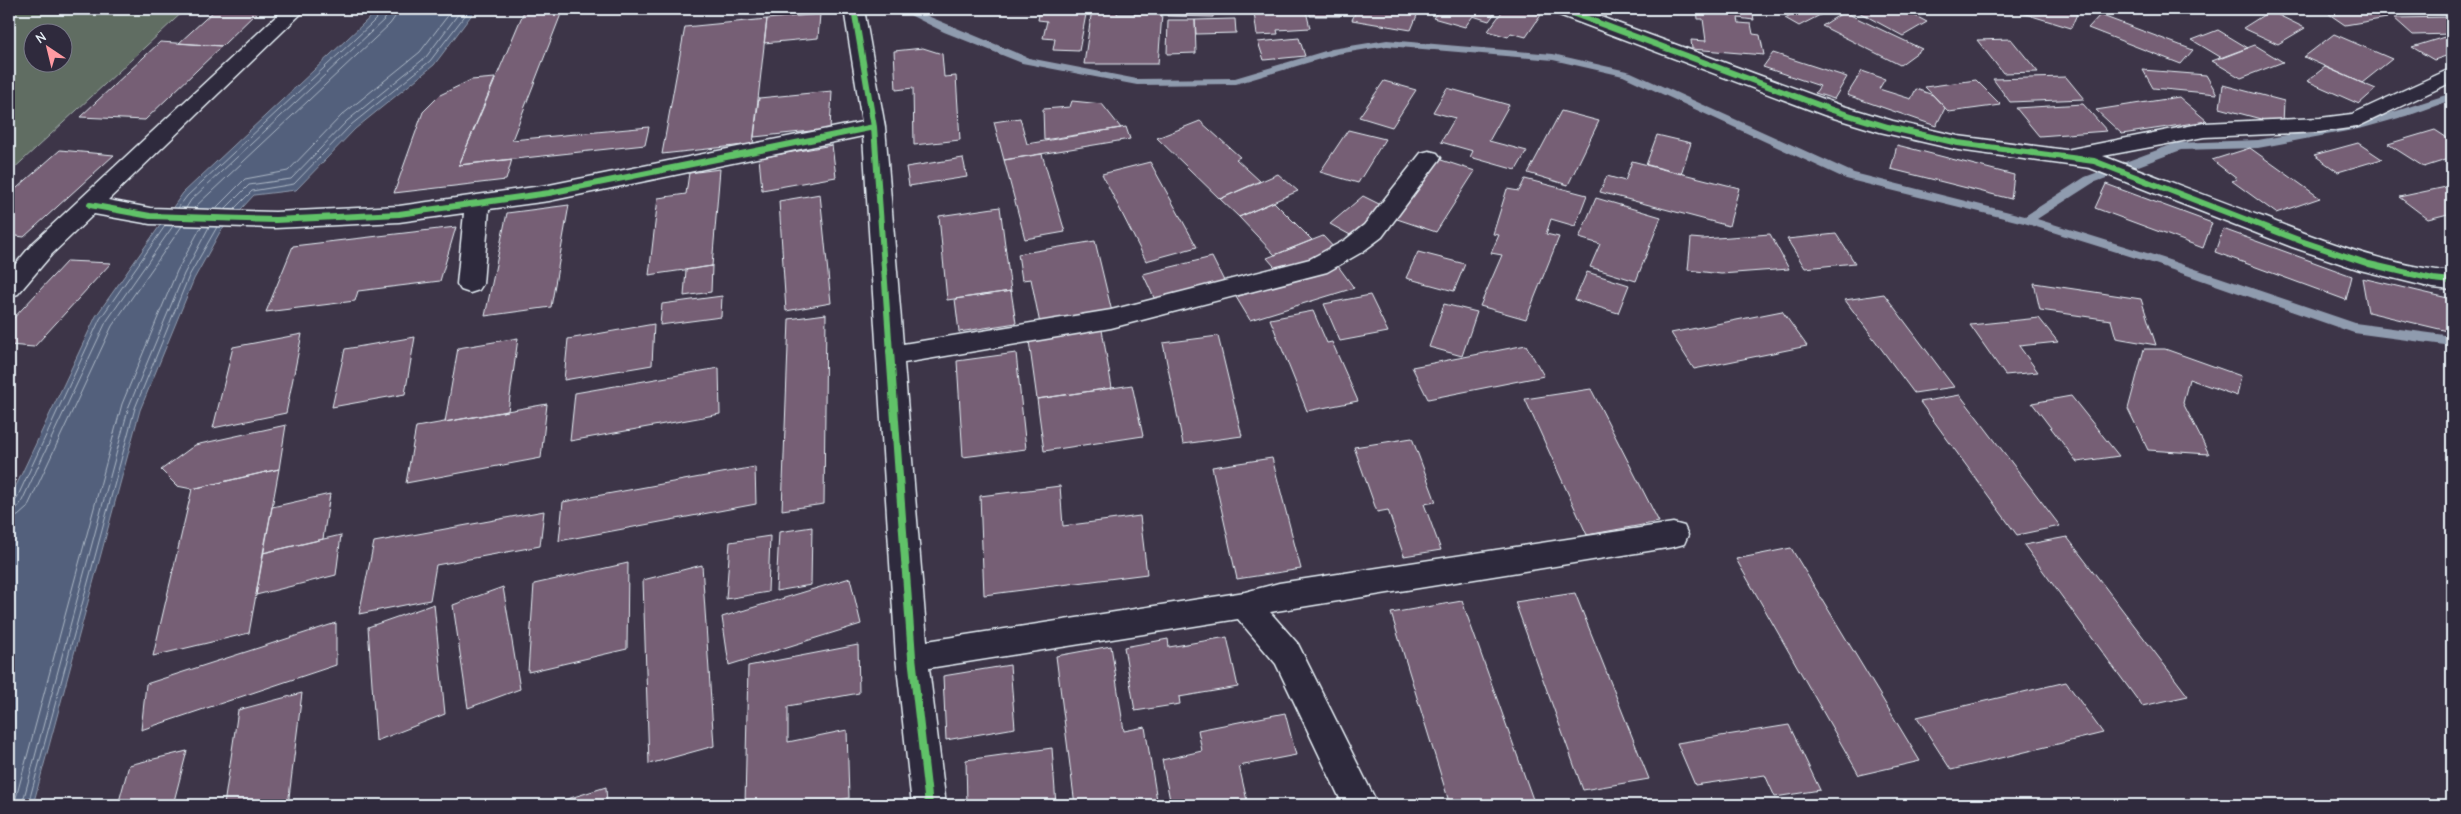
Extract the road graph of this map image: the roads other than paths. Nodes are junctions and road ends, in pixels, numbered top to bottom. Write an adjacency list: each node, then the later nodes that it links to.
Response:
1 (296, 9): 9 (street)
2 (1561, 9): 6 (street)
3 (855, 10): 5 (street)
4 (2452, 74): 6 (street)
5 (874, 127): 8 (street); 13 (street)
6 (2065, 156): 10 (street)
7 (1429, 158): 13 (street)
8 (478, 204): 9 (street); 11 (street)
9 (90, 205): 12 (street)
10 (2452, 281)
11 (470, 284)
12 (9, 288)
13 (891, 356): 16 (street)
14 (1673, 535): 15 (street)
15 (1245, 605): 16 (street); 18 (street)
16 (912, 657): 17 (street)
17 (929, 805)
18 (1361, 805)

